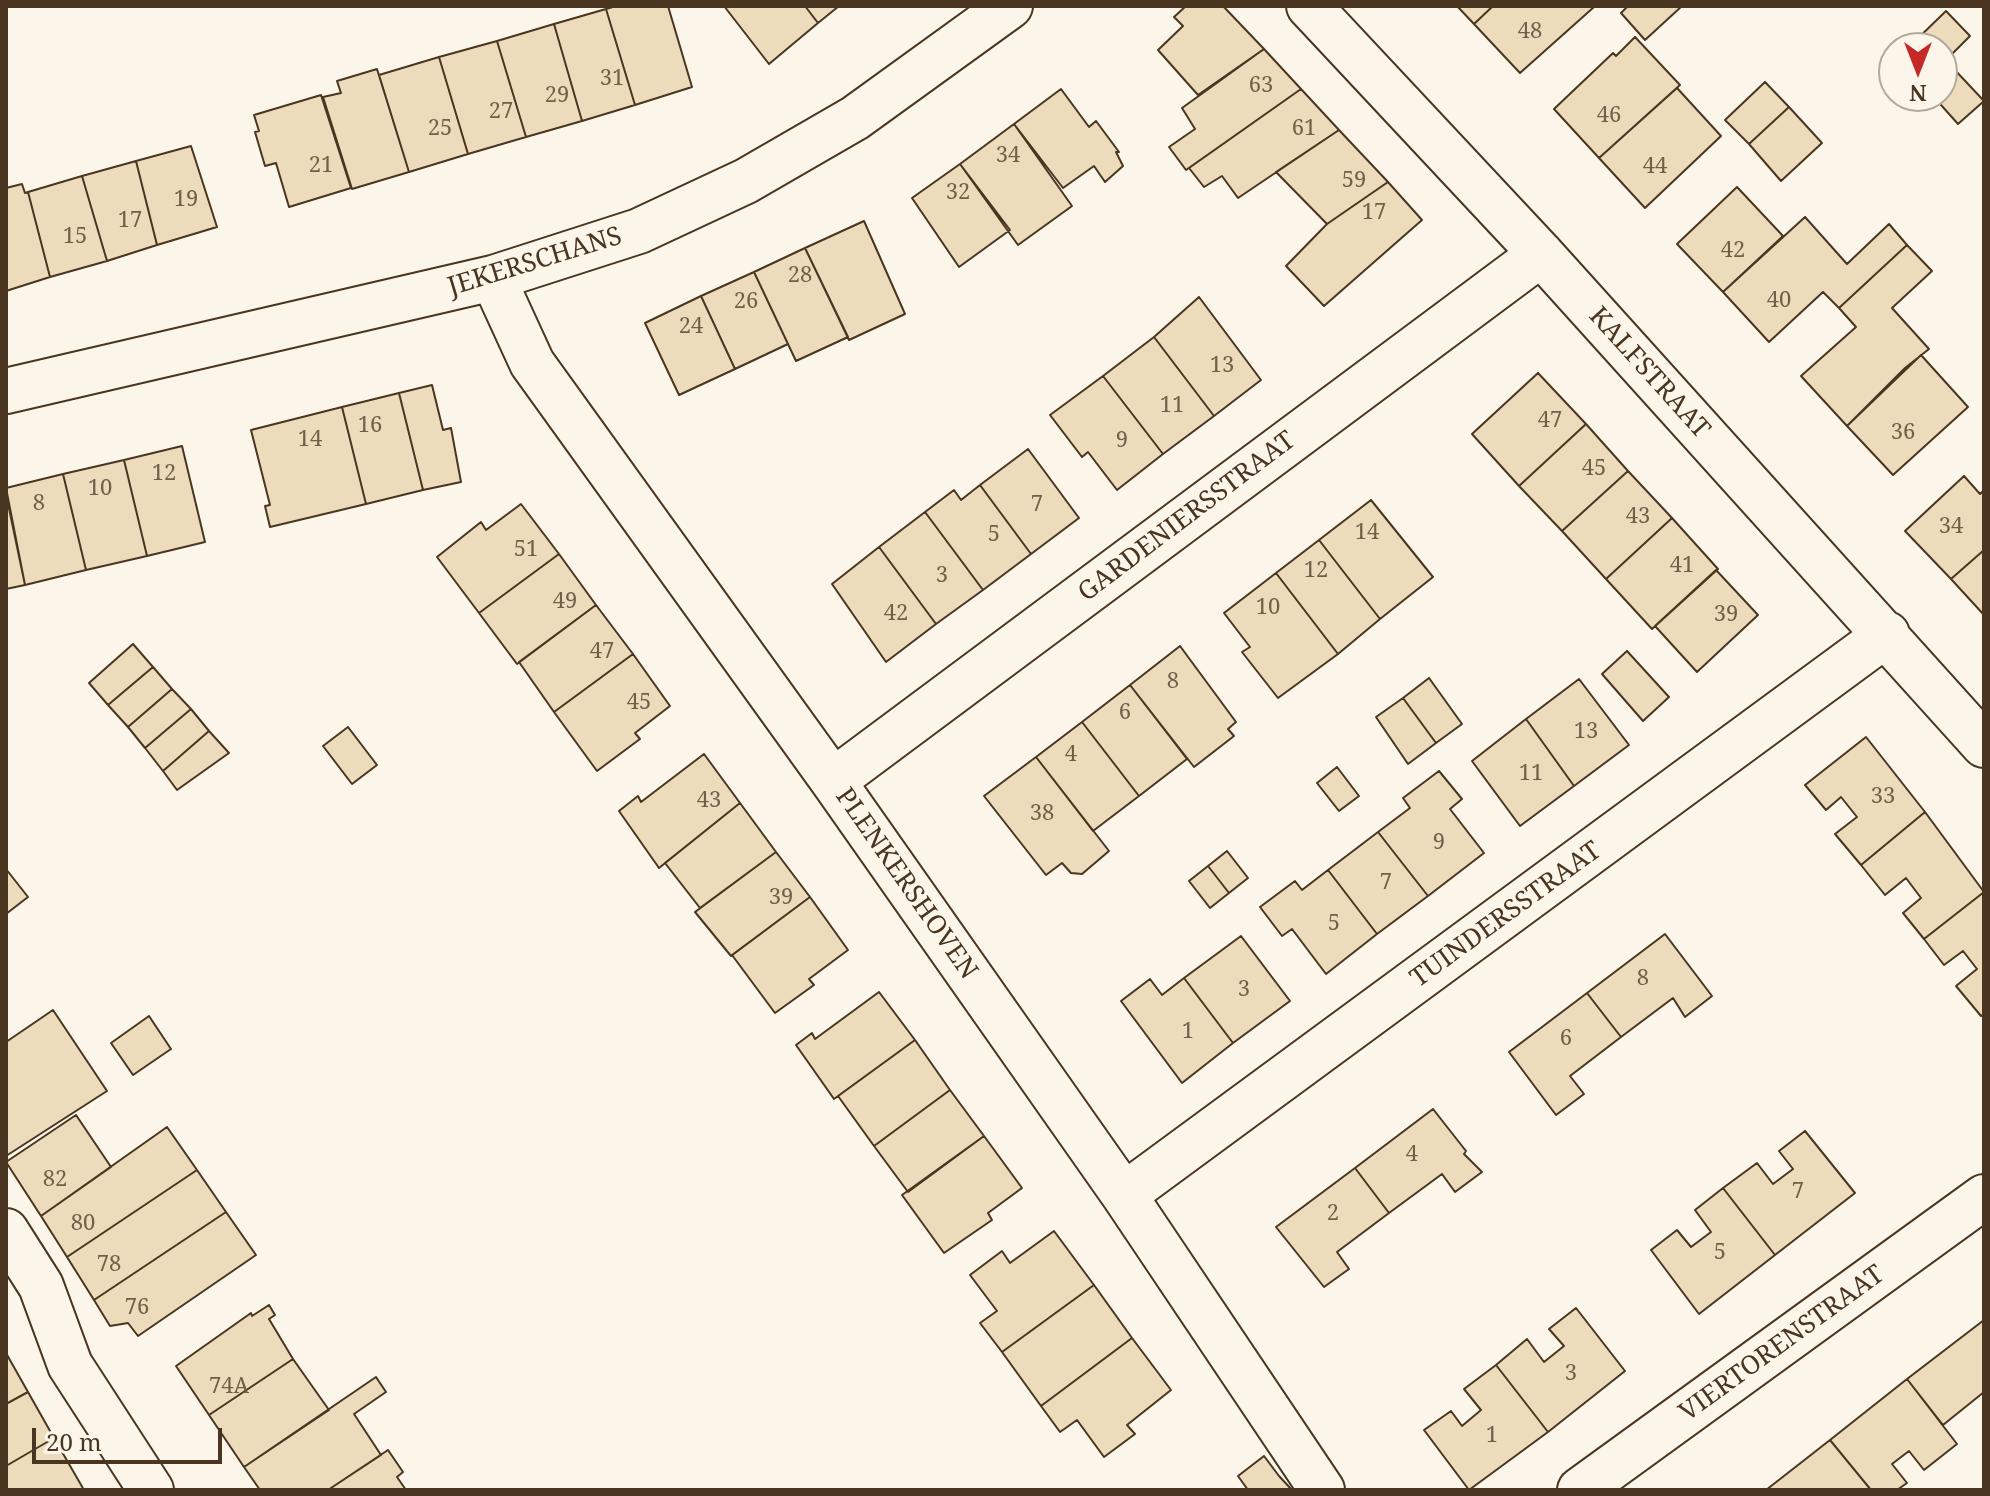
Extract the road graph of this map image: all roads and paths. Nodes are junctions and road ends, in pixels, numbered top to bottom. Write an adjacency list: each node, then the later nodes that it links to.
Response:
1 (1010, 6): 4 (street, JEKERSCHANS)
2 (1309, 6): 3 (street, KALFSTRAAT)
3 (1541, 254): 6 (street, KALFSTRAAT); 8 (street, GARDENIERSSTRAAT)
4 (493, 278): 5 (street, JEKERSCHANS); 8 (street, PLENKERSHOVEN)
5 (6, 391)
6 (1887, 634): 7 (street, KALFSTRAAT); 9 (street, TUINDERSSTRAAT)
7 (1984, 745)
8 (833, 781): 9 (street, PLENKERSHOVEN)
9 (1124, 1195): 13 (street, PLENKERSHOVEN)
10 (1984, 1197): 14 (street, VIERTORENSTRAAT)
11 (6, 1231): 12 (street)
12 (151, 1490)
13 (1322, 1490)
14 (1580, 1490)

